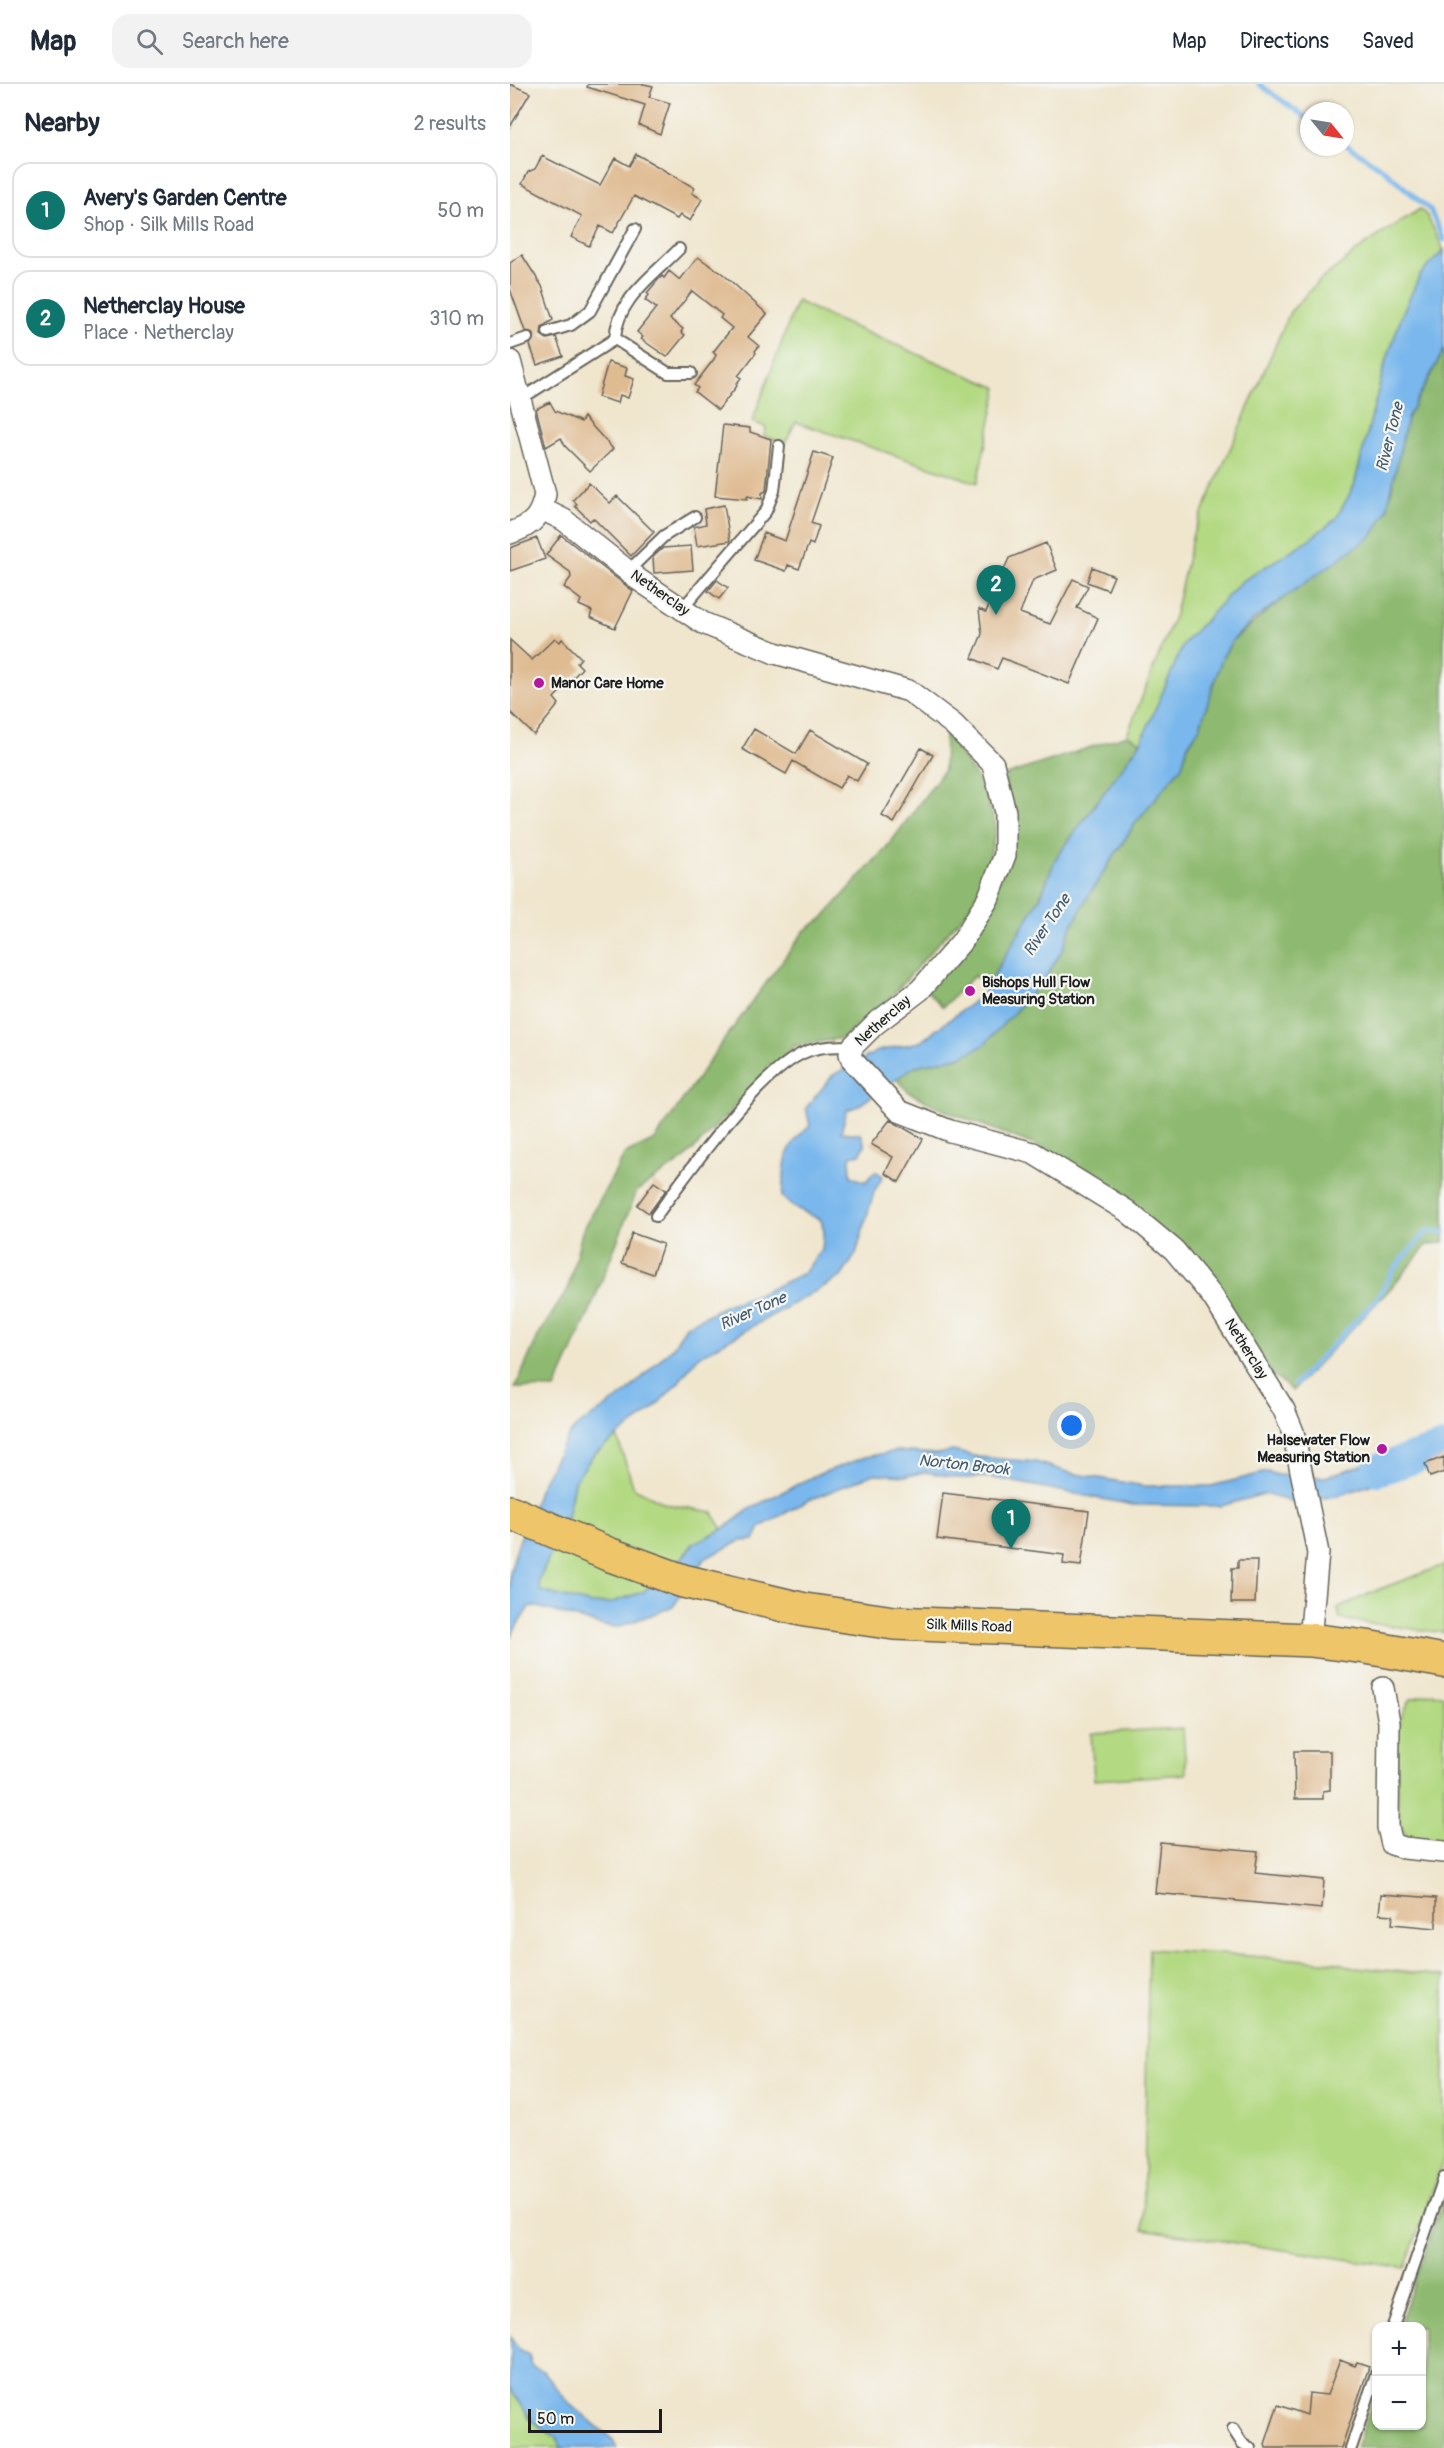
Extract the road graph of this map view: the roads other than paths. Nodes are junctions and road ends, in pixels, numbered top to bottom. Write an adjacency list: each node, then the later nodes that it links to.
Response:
1 (635, 229): 3 (lane)
2 (679, 249): 5 (lane)
3 (548, 332)
4 (527, 338): 6 (lane)
5 (615, 339): 8 (lane); 9 (lane)
6 (510, 344)
7 (510, 361): 9 (street)
8 (692, 373)
9 (519, 400): 11 (street)
10 (779, 447): 15 (lane)
11 (542, 509): 13 (street); 14 (street, Netherclay)
12 (695, 518): 14 (lane)
13 (510, 533)
14 (628, 571): 15 (street, Netherclay)
15 (682, 609): 16 (street, Netherclay)
16 (853, 1053): 17 (lane); 19 (street, Netherclay)
17 (656, 1216)
18 (510, 1512): 19 (main road, Silk Mills Road)
19 (1310, 1640): 20 (main road, Silk Mills Road)
20 (1444, 1661)
21 (1383, 1688): 22 (street)
22 (1444, 1852)
23 (1444, 2178): 24 (lane)
24 (1394, 2322)
25 (1376, 2376): 28 (lane)
26 (1233, 2429): 27 (lane)
27 (1250, 2448)
28 (1351, 2448)

